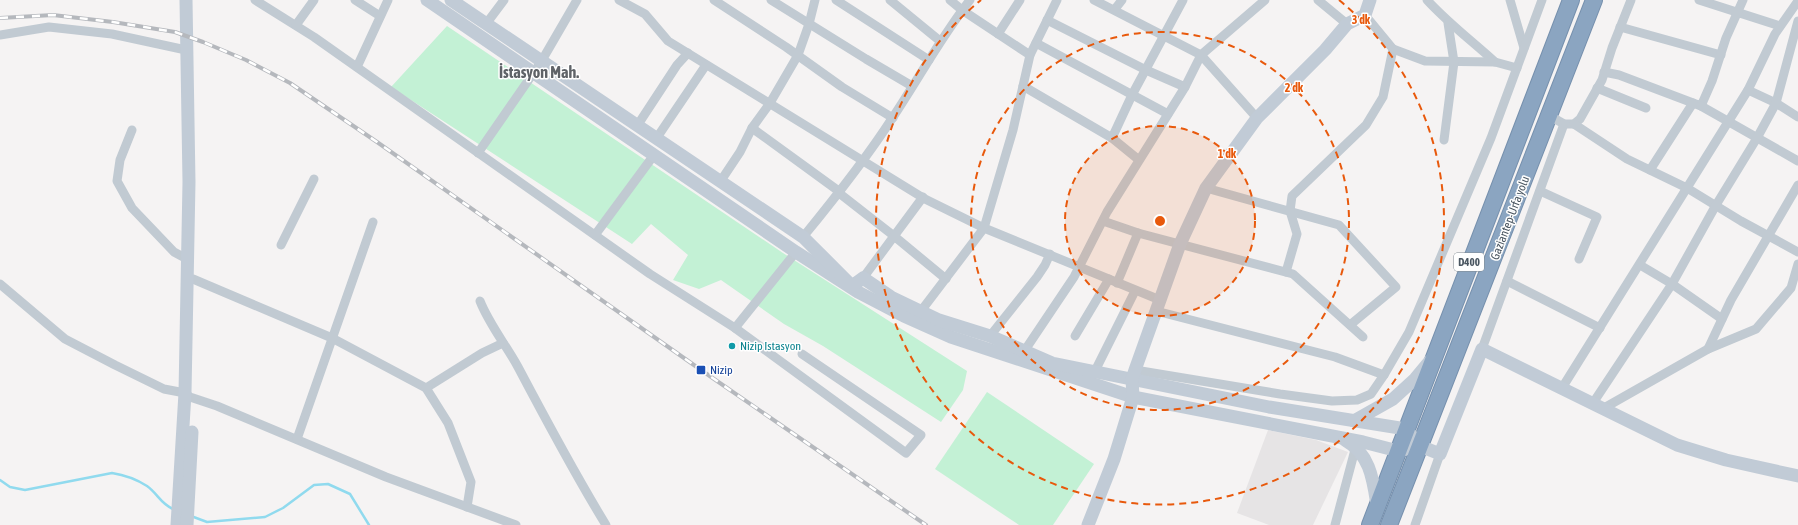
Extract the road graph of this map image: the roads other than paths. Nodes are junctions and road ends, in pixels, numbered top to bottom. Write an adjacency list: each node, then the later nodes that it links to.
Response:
1 (186, 0): 58 (main road)
2 (191, 0): 133 (main road)
3 (255, 0): 35 (street)
4 (314, 0): 48 (street)
5 (355, 0): 41 (street)
6 (388, 0): 41 (street)
7 (427, 0): 69 (main road)
8 (504, 0): 45 (street)
9 (577, 0): 69 (street)
10 (619, 0): 59 (street)
11 (771, 0): 46 (street)
12 (815, 0): 46 (street)
13 (836, 0): 64 (street)
14 (890, 0): 54 (street)
15 (950, 0): 37 (street)
16 (970, 0): 37 (street)
17 (1020, 0): 51 (street)
18 (1057, 0): 42 (street)
19 (1094, 0): 38 (street)
20 (1122, 0): 38 (street)
21 (1183, 0): 53 (street)
22 (1265, 0): 60 (street)
23 (1318, 0): 47 (street)
24 (1370, 0): 40 (main road)
25 (1427, 0): 44 (street)
26 (1510, 0): 56 (street)
27 (1542, 0): 56 (street)
28 (1571, 0): 156 (highway, Gaziantep-Urfa yolu / D400)
29 (1594, 0): 84 (highway, Gaziantep-Urfa yolu / D400)
30 (1631, 0): 50 (street)
31 (1699, 0): 39 (street)
32 (1743, 0): 39 (street)
33 (454, 1): 45 (main road)
34 (719, 2): 61 (street)
35 (264, 3): 48 (street)
36 (1797, 6): 49 (street)
37 (962, 10): 51 (street); 54 (street)
38 (1115, 10): 53 (street)
39 (1737, 13): 49 (street); 63 (street)
40 (1365, 15): 47 (main road); 57 (street)
41 (380, 16): 68 (street)
42 (1047, 20): 55 (street); 71 (street)
43 (1798, 21): 80 (street)
44 (1448, 23): 65 (street); 66 (street)
45 (486, 24): 69 (main road)
46 (810, 24): 61 (street); 73 (street)
47 (1347, 24): 87 (main road)
48 (296, 25): 68 (street)
49 (1780, 26): 77 (street)
50 (1620, 27): 63 (street); 72 (street)
51 (998, 34): 62 (street)
52 (0, 35): 58 (street)
53 (1164, 36): 60 (street); 71 (street)
54 (940, 41): 64 (street)
55 (1036, 43): 62 (street); 78 (street)
56 (1524, 48): 70 (street)
57 (1392, 49): 65 (street); 112 (street)
58 (186, 50): 126 (main road)
59 (688, 53): 67 (street); 90 (street)
60 (1201, 54): 75 (street); 87 (street)
61 (798, 55): 79 (street); 86 (street)
62 (1030, 55): 74 (street)
63 (1721, 55): 81 (street)
64 (928, 60): 73 (street)
65 (1454, 62): 66 (street); 96 (street)
66 (1495, 62): 70 (street)
67 (706, 65): 79 (street); 95 (street)
68 (357, 67): 97 (street)
69 (537, 67): 90 (main road); 97 (street); 98 (main road)
70 (1517, 68): 159 (street)
71 (1146, 70): 75 (street); 78 (street)
72 (1604, 72): 76 (street); 81 (street)
73 (912, 86): 86 (street)
74 (1023, 86): 93 (street); 115 (street)
75 (1185, 87): 83 (street)
76 (1597, 88): 82 (street); 89 (street)
77 (1748, 90): 80 (street); 88 (street)
78 (1132, 95): 83 (street); 93 (street)
79 (770, 103): 91 (street); 101 (street)
80 (1776, 103): 85 (street); 94 (street)
81 (1697, 104): 88 (street); 102 (street)
82 (1646, 108)
83 (1168, 114): 99 (street)
84 (1550, 116): 89 (street); 170 (highway, Gaziantep-Urfa yolu / D400)
85 (1798, 117)
86 (893, 118): 101 (street)
87 (1257, 118): 106 (main road)
88 (1727, 121): 94 (street); 107 (street)
89 (1569, 124): 102 (street); 108 (street)
90 (637, 126): 95 (main road)
91 (752, 128): 104 (street); 109 (street)
92 (132, 130): 126 (street)
93 (1112, 138): 99 (street)
94 (1757, 138): 100 (street); 111 (street)
95 (656, 139): 104 (main road)
96 (1444, 140)
97 (478, 153): 117 (street)
98 (654, 155): 117 (street); 123 (main road)
99 (1139, 160): 113 (street)
100 (1798, 160)
101 (862, 161): 109 (street); 110 (street)
102 (1650, 170): 107 (street)
103 (314, 178): 122 (street)
104 (720, 182): 120 (main road)
105 (1798, 185): 119 (street)
106 (1206, 188): 112 (street); 121 (main road)
107 (1687, 188): 111 (street); 129 (street)
108 (1540, 191): 127 (street); 136 (street)
109 (839, 192): 118 (street); 120 (street)
110 (922, 198): 115 (street); 118 (street)
111 (1716, 206): 119 (street); 138 (street)
112 (1290, 211): 131 (street); 144 (street)
113 (1103, 221): 116 (street); 130 (street)
114 (373, 222): 150 (street)
115 (984, 228): 125 (street); 134 (street)
116 (1138, 233): 121 (street); 135 (street)
117 (595, 235): 145 (street)
118 (894, 236): 132 (street); 134 (street)
119 (1770, 236): 124 (street); 143 (street)
120 (804, 237): 132 (main road)
121 (1180, 244): 131 (street); 141 (main road)
122 (281, 245)
123 (796, 252): 145 (street); 163 (main road)
124 (1798, 252)
125 (1050, 254): 130 (street); 147 (street)
126 (187, 259): 162 (main road)
127 (1579, 259)
128 (1798, 264): 153 (street)
129 (1640, 265): 138 (street); 146 (street)
130 (1080, 267): 135 (street); 154 (street)
131 (1286, 272): 144 (street)
132 (863, 278): 142 (main road)
133 (193, 279): 150 (street); 162 (main road)
134 (946, 279): 142 (street)
135 (1113, 281): 139 (street); 148 (street)
136 (1507, 281): 146 (street); 152 (street)
137 (0, 284): 162 (street)
138 (1672, 284): 143 (street); 164 (street)
139 (1135, 290): 141 (street); 157 (street)
140 (480, 301): 151 (street)
141 (1158, 305): 158 (main road); 159 (street)
142 (921, 311): 147 (main road)
143 (1722, 319): 153 (street)
144 (1350, 325): 149 (street)
145 (735, 328): 155 (street)
146 (1600, 328): 161 (street)
147 (990, 336): 154 (main road)
148 (1075, 336)
149 (1363, 337)
150 (332, 338): 160 (street); 168 (street)
151 (504, 342): 160 (street); 180 (street)
152 (1482, 349): 161 (main road); 172 (main road)
153 (1708, 349): 164 (street)
154 (1026, 350): 157 (main road)
155 (802, 354)
156 (1433, 357): 165 (main road); 166 (highway, Gaziantep-Urfa yolu / D400)
157 (1095, 371): 158 (main road)
158 (1133, 375): 159 (street); 163 (main road); 165 (main road)
159 (1384, 375)
160 (426, 388): 176 (street)
161 (1562, 388): 164 (main road)
162 (189, 396): 168 (street); 174 (main road)
163 (1133, 397): 167 (main road); 181 (main road)
164 (1598, 406): 173 (main road)
165 (1354, 421): 166 (main road)
166 (1406, 429): 170 (main road); 171 (highway, Gaziantep-Urfa yolu / D400)
167 (1340, 437): 169 (main road); 171 (main road)
168 (297, 439): 176 (street)
169 (1356, 446): 175 (main road); 182 (street)
170 (1420, 446): 171 (main road); 172 (main road); 184 (highway, Gaziantep-Urfa yolu / D400)
171 (1398, 451): 175 (highway, Gaziantep-Urfa yolu / D400)
172 (1440, 454): 185 (street)
173 (1798, 476)
174 (184, 496): 177 (main road); 178 (main road)
175 (1377, 505): 183 (highway, Gaziantep-Urfa yolu / D400)
176 (467, 507): 179 (street)
177 (177, 525)
178 (187, 525)
179 (516, 525)
180 (606, 525)
181 (1088, 525)
182 (1335, 525)
183 (1370, 525)
184 (1389, 525)
185 (1415, 525)

